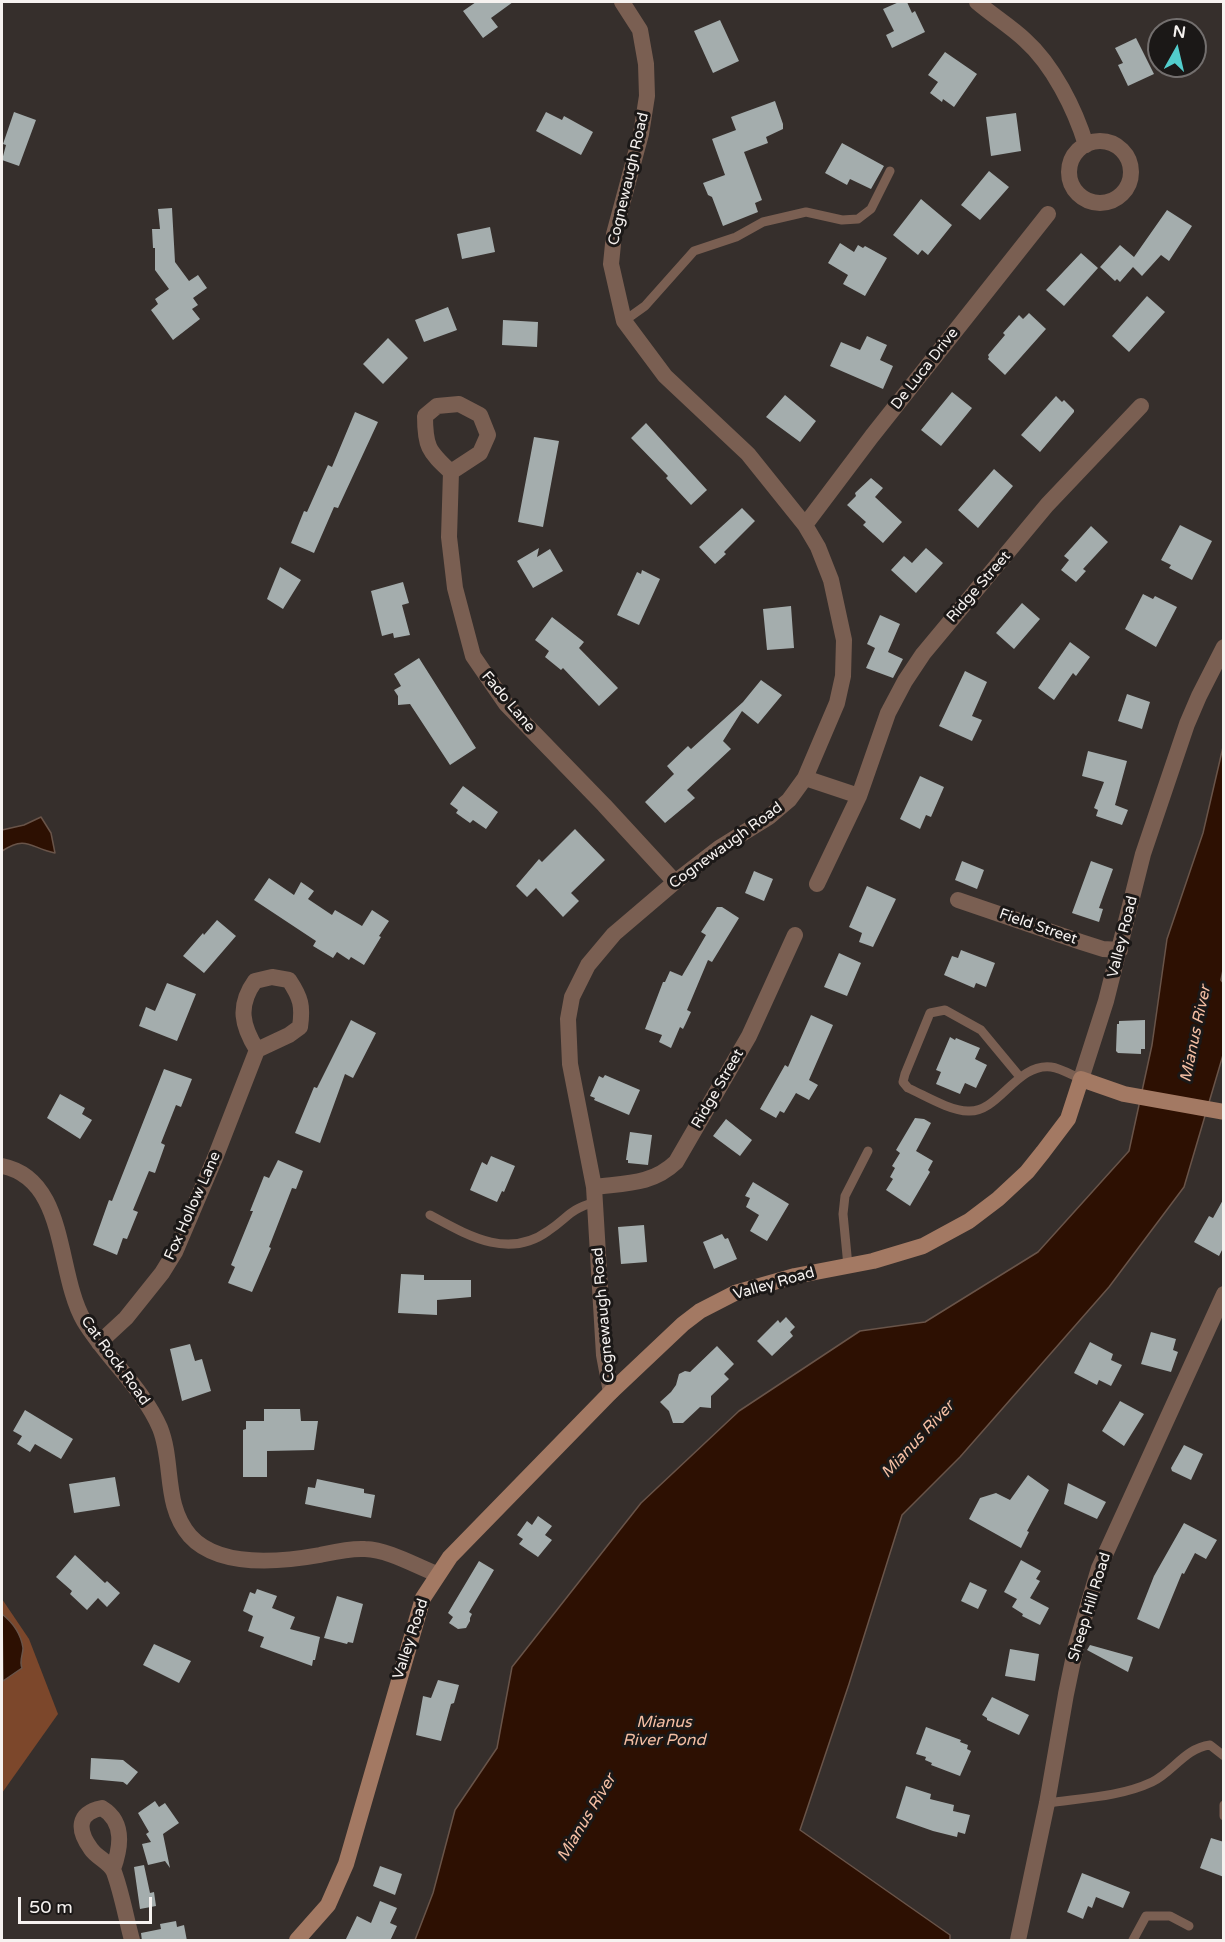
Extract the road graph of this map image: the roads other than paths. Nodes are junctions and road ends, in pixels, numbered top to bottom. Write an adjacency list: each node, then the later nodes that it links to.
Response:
1 (622, 2): 6 (street, Cognewaugh Road)
2 (977, 2): 3 (street)
3 (1086, 145)
4 (890, 171): 6 (lane)
5 (1048, 214): 9 (street, De Luca Drive)
6 (624, 321): 9 (street, Cognewaugh Road)
7 (1141, 406): 12 (street, Ridge Street)
8 (451, 471): 13 (street, Fado Lane)
9 (805, 525): 11 (street, Cognewaugh Road)
10 (1224, 647): 17 (street, Valley Road)
11 (805, 778): 12 (street); 13 (street, Cognewaugh Road)
12 (859, 796): 14 (street, Ridge Street)
13 (675, 882): 24 (street, Cognewaugh Road)
14 (817, 884)
15 (958, 900): 17 (street, Field Street)
16 (795, 935): 24 (street, Ridge Street)
17 (1120, 950): 20 (street, Valley Road)
18 (257, 1050): 18 (street); 28 (street, Fox Hollow Lane)
19 (1020, 1077): 19 (lane); 20 (lane)
20 (1081, 1079): 21 (main road); 26 (main road, Valley Road)
21 (1224, 1112)
22 (867, 1151): 26 (lane)
23 (2, 1166): 28 (street, Cat Rock Road)
24 (594, 1194): 25 (lane); 29 (street, Cognewaugh Road)
25 (430, 1215)
26 (848, 1266): 29 (main road, Valley Road)
27 (1224, 1294): 32 (street, Sheep Hill Road)
28 (99, 1343): 30 (street, Cat Rock Road)
29 (611, 1392): 30 (main road, Valley Road)
30 (437, 1574): 38 (main road, Valley Road)
31 (1224, 1756): 32 (lane)
32 (1047, 1803): 39 (street, Sheep Hill Road)
33 (1224, 1805): 34 (lane)
34 (1224, 1816)
35 (113, 1869): 37 (street)
36 (1189, 1926): 40 (lane)
37 (132, 1941)
38 (297, 1941)
39 (1018, 1941)
40 (1133, 1941)

